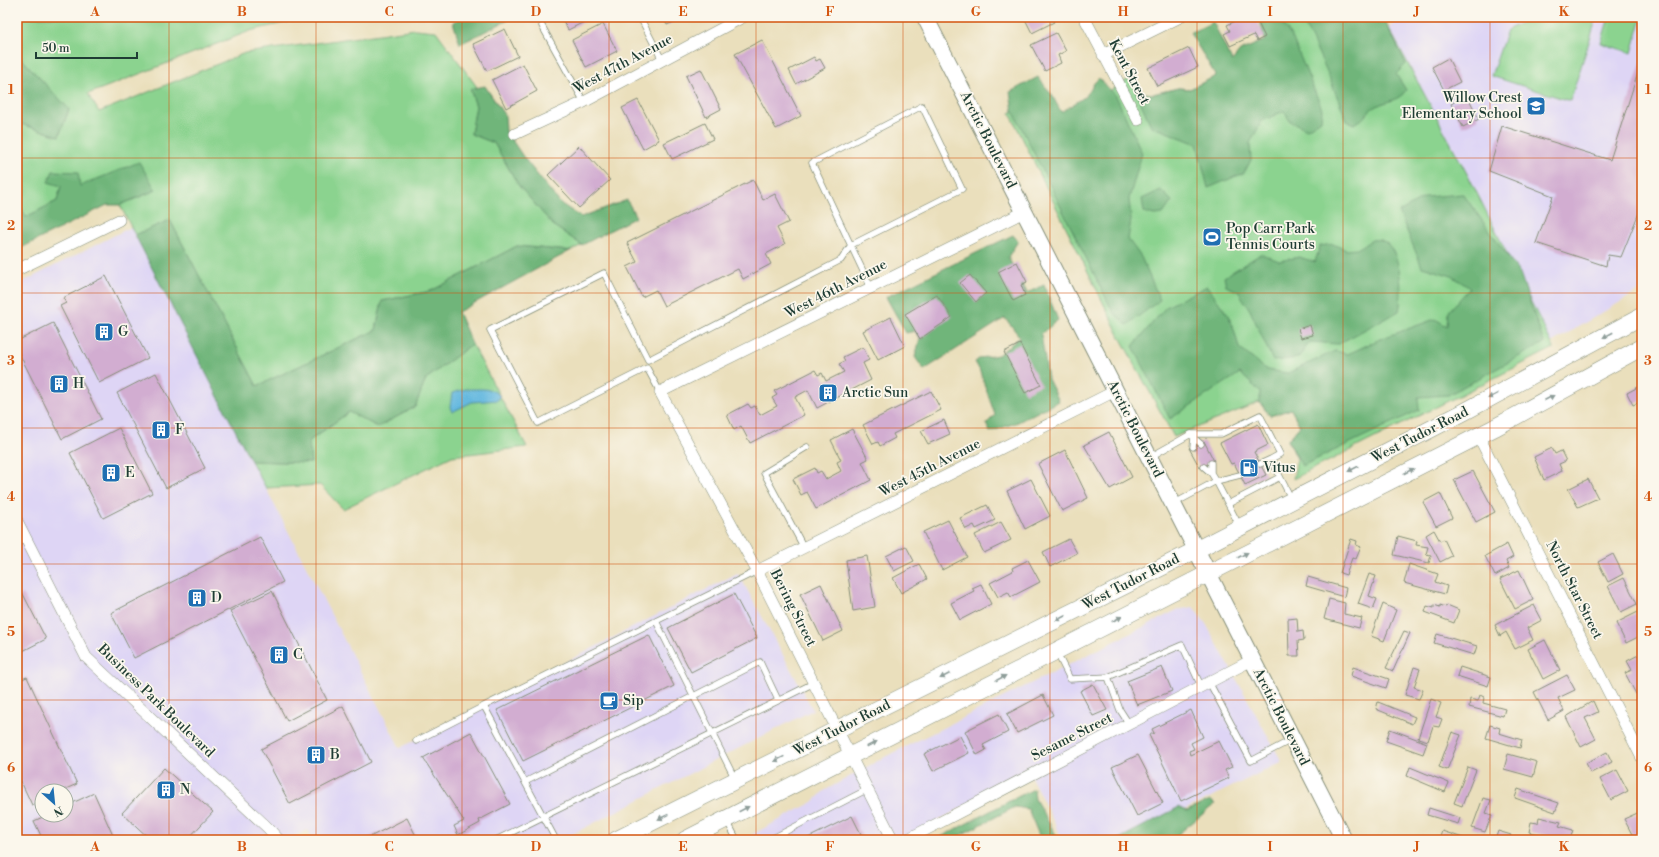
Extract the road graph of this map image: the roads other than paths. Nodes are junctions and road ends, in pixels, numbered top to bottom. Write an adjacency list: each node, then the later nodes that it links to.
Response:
1 (640, 17): 8 (lane)
2 (743, 17): 8 (street, West 47th Avenue)
3 (926, 17): 12 (main road, Arctic Boulevard)
4 (1084, 17): 7 (street, Kent Street)
5 (1180, 17): 7 (street)
6 (542, 26): 9 (lane)
7 (1103, 55): 10 (street, Kent Street)
8 (662, 60): 9 (street, West 47th Avenue)
9 (584, 102): 11 (street, West 47th Avenue)
10 (1138, 120)
11 (515, 134)
12 (1024, 212): 16 (street, West 46th Avenue); 21 (main road, Arctic Boulevard)
13 (119, 220): 15 (street)
14 (851, 245): 14 (lane); 16 (lane); 19 (lane)
15 (17, 270)
16 (871, 288): 22 (street, West 46th Avenue)
17 (1642, 316): 37 (main road, West Tudor Road, one-way to 37)
18 (1642, 347): 23 (main road, West Tudor Road, one-way to 18)
19 (648, 360): 20 (lane); 20 (lane)
20 (647, 368): 22 (lane)
21 (1116, 391): 28 (main road, Arctic Boulevard); 42 (street, West 45th Avenue)
22 (660, 392): 44 (street, Bering Street)
23 (1478, 435): 45 (main road, West Tudor Road, one-way to 23); 61 (street, North Star Street)
24 (1192, 436): 25 (lane); 27 (lane); 28 (lane); 29 (lane)
25 (1201, 444)
26 (807, 447): 42 (lane)
27 (1193, 447)
28 (1149, 457): 38 (main road, Arctic Boulevard)
29 (1271, 459): 31 (lane); 35 (lane)
30 (1211, 464): 33 (lane)
31 (1260, 464)
32 (1204, 467): 33 (lane)
33 (1211, 473): 36 (lane)
34 (1240, 475): 36 (lane)
35 (1280, 477): 37 (lane); 39 (lane)
36 (1216, 481): 38 (lane); 39 (lane)
37 (1292, 500): 41 (main road, West Tudor Road)
38 (1173, 504): 43 (main road, Arctic Boulevard)
39 (1228, 504): 41 (lane)
40 (17, 521): 67 (street, Business Park Boulevard)
41 (1240, 527): 43 (main road, West Tudor Road)
42 (804, 548): 44 (street, West 45th Avenue)
43 (1196, 550): 45 (main road, Arctic Boulevard); 56 (main road, West Tudor Road, one-way to 56)
44 (757, 571): 46 (lane); 50 (street, Bering Street)
45 (1208, 572): 47 (main road, West Tudor Road, one-way to 45); 48 (main road, Arctic Boulevard)
46 (656, 622): 52 (lane); 54 (lane)
47 (1056, 650): 49 (lane); 60 (main road, West Tudor Road, one-way to 47)
48 (1252, 660): 51 (street, Sesame Street); 58 (main road, Arctic Boulevard)
49 (1108, 677): 51 (lane); 55 (lane)
50 (814, 683): 53 (lane); 56 (street, Bering Street)
51 (1205, 684): 55 (street, Sesame Street); 58 (lane)
52 (694, 695): 53 (lane); 57 (lane); 63 (lane)
53 (778, 700): 57 (lane)
54 (484, 706): 59 (lane); 63 (lane)
55 (1129, 724): 75 (street, Sesame Street)
56 (838, 730): 60 (street, Bering Street); 62 (main road, West Tudor Road, one-way to 62)
57 (713, 733): 62 (lane); 65 (lane)
58 (1293, 739): 76 (main road, Arctic Boulevard)
59 (416, 741)
60 (850, 755): 64 (street, Bering Street); 66 (main road, West Tudor Road, one-way to 60)
61 (1642, 758)
62 (736, 781): 70 (main road, West Tudor Road, one-way to 70)
63 (524, 782): 65 (lane)
64 (868, 789): 73 (lane); 74 (street, Bering Street)
65 (543, 816): 68 (lane); 69 (lane)
66 (726, 819): 71 (main road, West Tudor Road); 72 (lane)
67 (279, 840)
68 (496, 840)
69 (556, 840)
70 (616, 840)
71 (685, 840)
72 (737, 840)
73 (769, 840)
74 (893, 840)
75 (906, 840)
76 (1344, 840)

